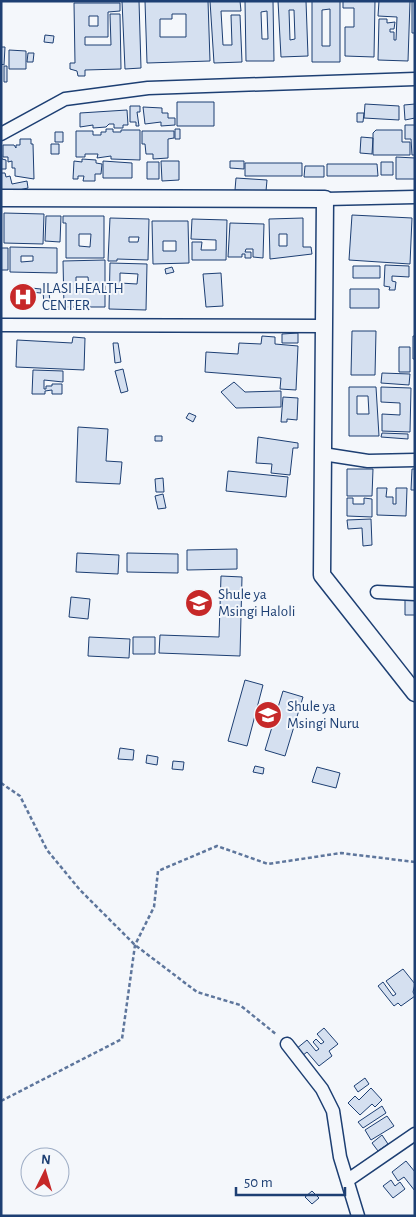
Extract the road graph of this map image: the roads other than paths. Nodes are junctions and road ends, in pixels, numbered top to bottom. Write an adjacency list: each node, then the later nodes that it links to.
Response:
1 (415, 79): 2 (street)
2 (1, 134)
3 (415, 197): 5 (street)
4 (1, 198): 5 (street)
5 (325, 199): 7 (street)
6 (1, 325): 7 (street)
7 (325, 326): 8 (street)
8 (323, 454): 9 (street); 12 (street)
9 (415, 460)
10 (377, 592): 11 (street)
11 (415, 594)
12 (415, 693)
13 (287, 1044): 15 (street)
14 (415, 1134): 15 (street)
15 (348, 1180): 16 (street)
16 (358, 1216)

